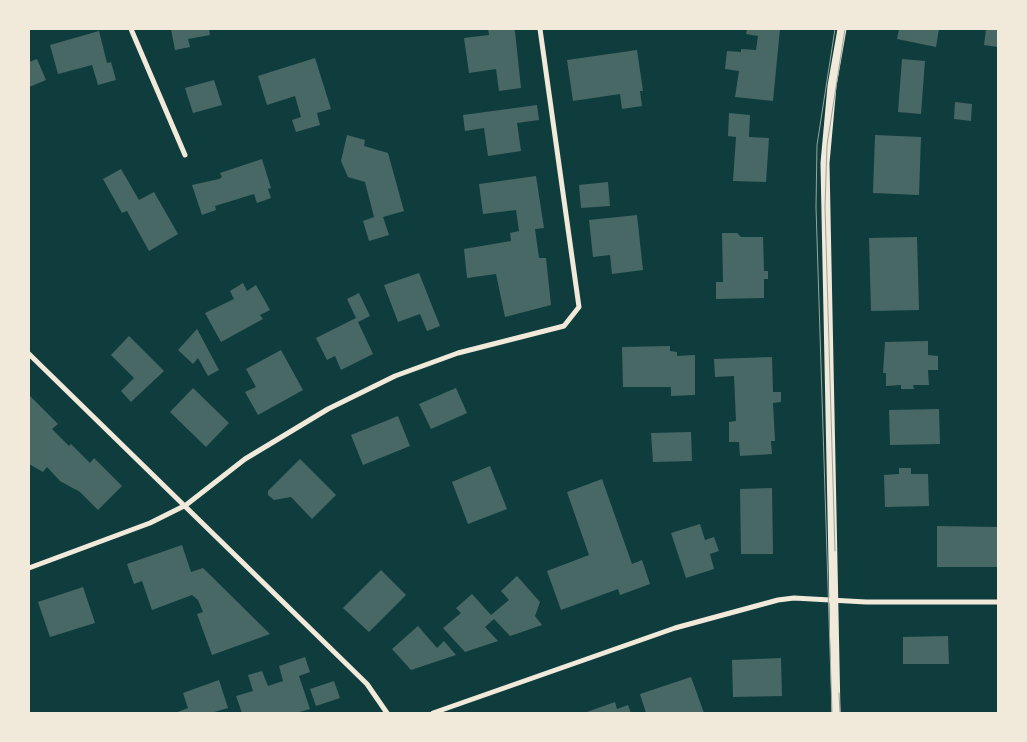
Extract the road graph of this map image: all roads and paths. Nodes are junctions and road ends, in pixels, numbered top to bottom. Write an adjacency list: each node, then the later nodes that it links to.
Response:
1 (131, 29): 4 (street)
2 (540, 29): 6 (street)
3 (842, 29): 8 (street)
4 (185, 155)
5 (29, 354): 6 (street)
6 (186, 504): 7 (street); 10 (street)
7 (29, 568)
8 (834, 600): 9 (street); 11 (street); 12 (street)
9 (998, 602)
10 (387, 713)
11 (433, 713)
12 (836, 713)

